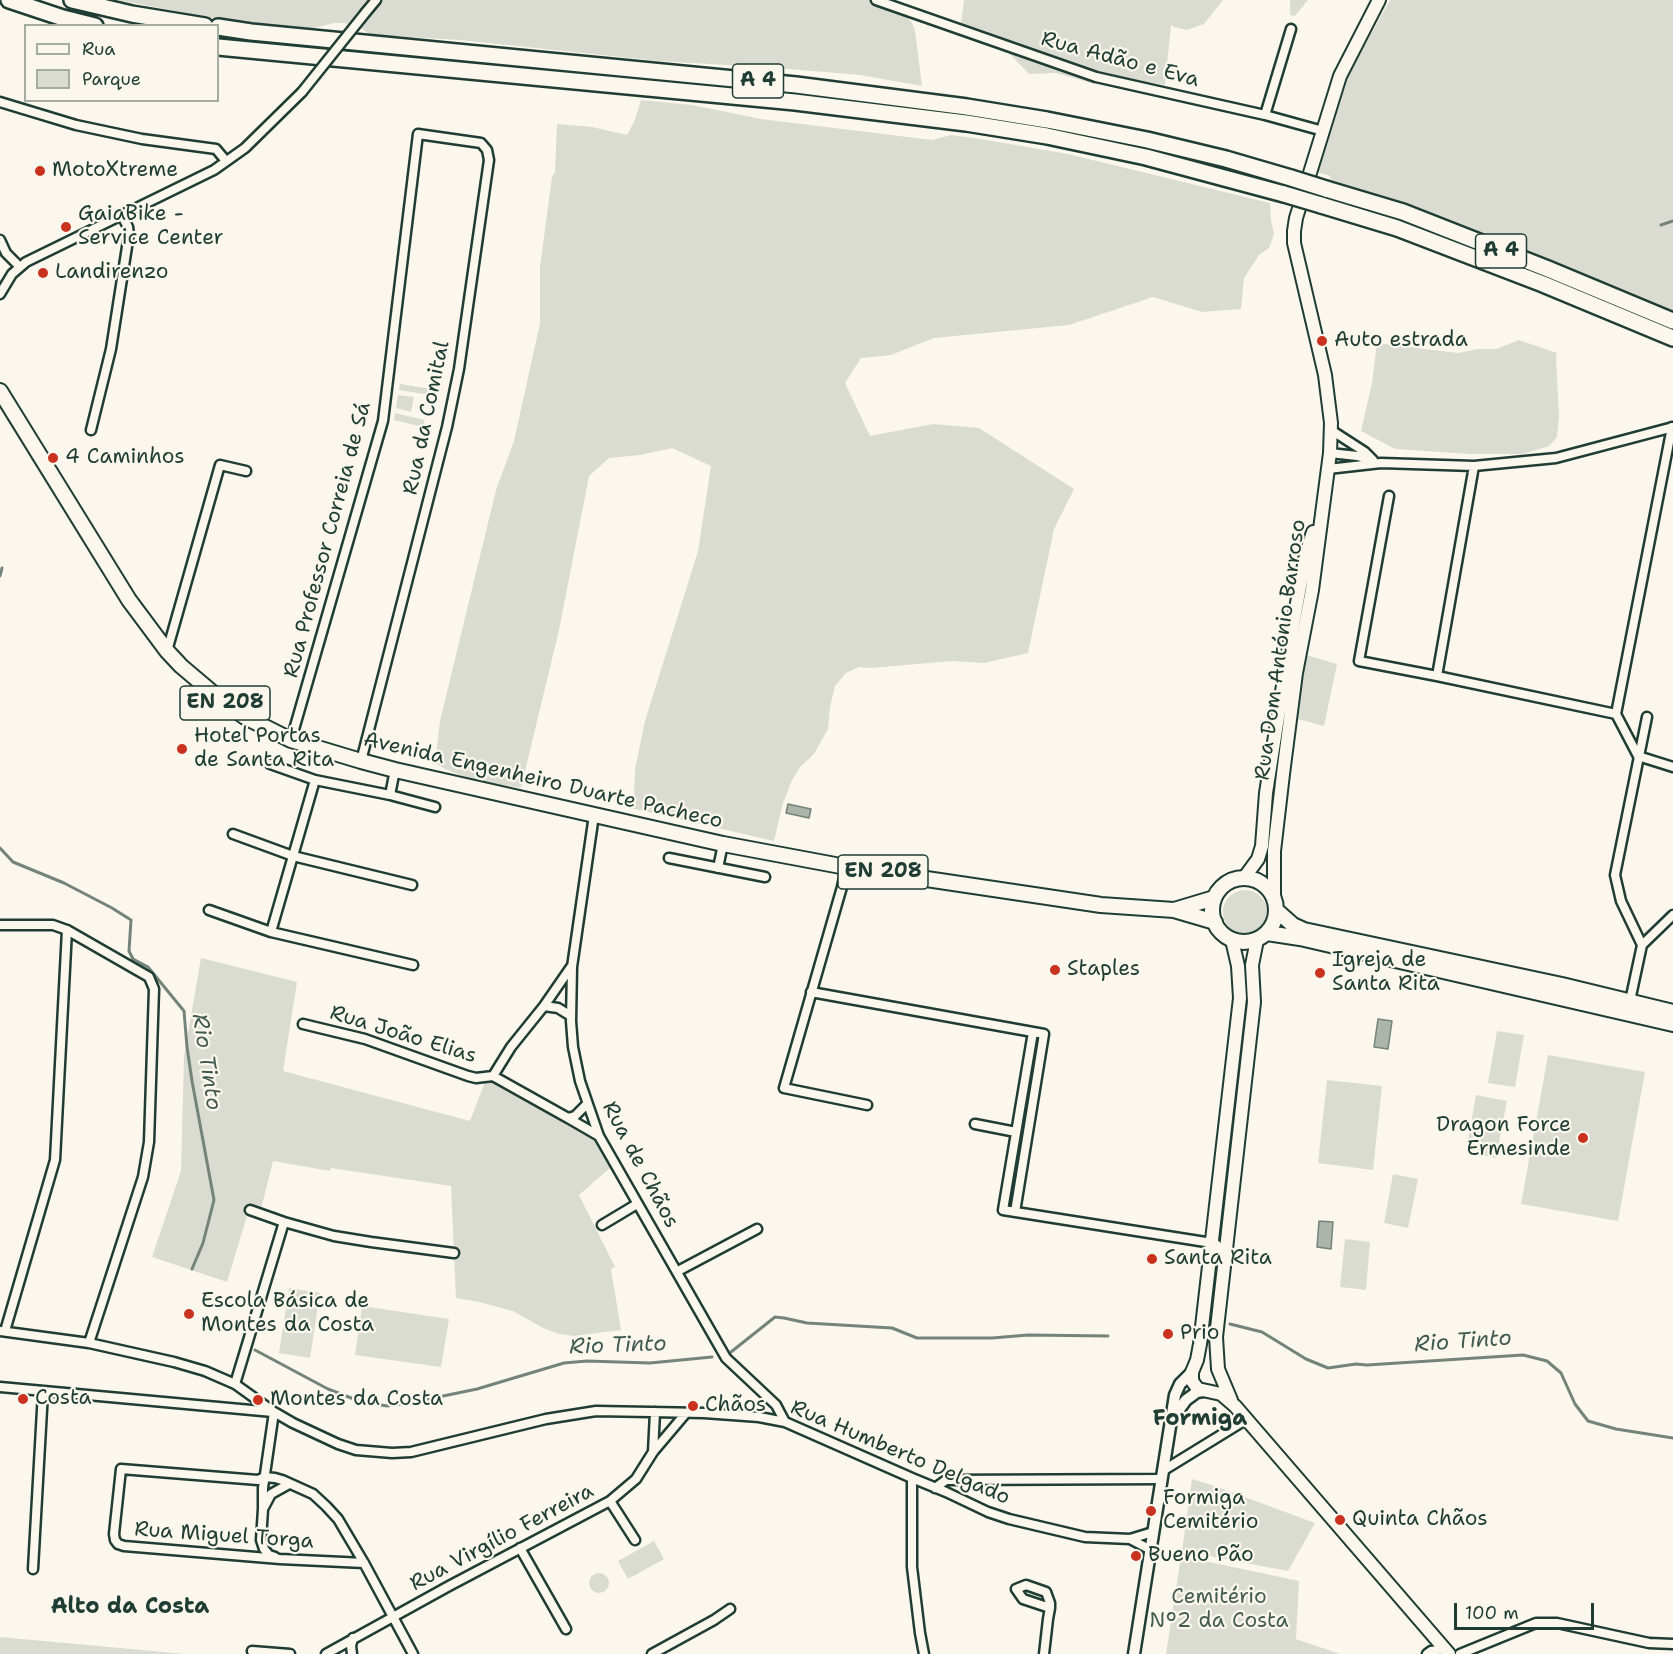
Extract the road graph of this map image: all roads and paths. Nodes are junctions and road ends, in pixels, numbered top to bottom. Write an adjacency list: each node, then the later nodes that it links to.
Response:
1 (9, 0): 6 (highway)
2 (72, 0): 7 (highway)
3 (376, 0): 15 (street, bridge)
4 (876, 0): 12 (street, Rua Adão e Eva)
5 (1379, 0): 13 (main road)
6 (87, 24)
7 (194, 24)
8 (219, 27): 20 (highway, A 4, bridge)
9 (1291, 29): 12 (street)
10 (219, 46): 21 (highway, A 4, bridge)
11 (0, 102): 15 (street)
12 (1265, 115): 13 (street, Rua Adão e Eva)
13 (1323, 131): 25 (main road)
14 (418, 134): 37 (street, Rua Professor Correia de Sá); 39 (street, Rua da Comital)
15 (226, 161): 16 (street)
16 (122, 216): 18 (street); 24 (street)
17 (0, 240): 18 (street)
18 (20, 267): 19 (street)
19 (0, 294)
20 (1673, 321)
21 (1673, 338)
22 (0, 391): 33 (main road, Avenida Engenheiro Duarte Pacheco / EN 208)
23 (1672, 427): 28 (street); 35 (street)
24 (91, 430)
25 (1331, 430): 26 (main road); 27 (street)
26 (1330, 453): 27 (street); 29 (main road)
27 (1377, 462): 28 (street); 29 (street)
28 (1474, 466): 34 (street)
29 (1328, 468): 32 (main road)
30 (246, 471): 33 (street)
31 (1389, 496): 34 (street)
32 (1322, 505): 54 (main road, Rua Dom António Barroso); 57 (main road, Rua Dom António Barroso)
33 (167, 651): 37 (main road, Avenida Engenheiro Duarte Pacheco / EN 208)
34 (1437, 676): 35 (street)
35 (1617, 714): 38 (street)
36 (1647, 717): 38 (street)
37 (291, 740): 39 (main road, Avenida Engenheiro Duarte Pacheco / EN 208)
38 (1638, 756): 41 (street); 67 (street)
39 (361, 762): 42 (main road, Avenida Engenheiro Duarte Pacheco / EN 208)
40 (270, 764): 43 (street)
41 (1673, 767)
42 (395, 770): 44 (street); 46 (main road, Avenida Engenheiro Duarte Pacheco / EN 208)
43 (315, 780): 44 (street); 49 (street)
44 (390, 795): 45 (street)
45 (435, 807)
46 (594, 815): 48 (main road, Avenida Engenheiro Duarte Pacheco / EN 208); 69 (street, Rua de Chãos)
47 (233, 834): 49 (street)
48 (723, 844): 51 (main road, Avenida Engenheiro Duarte Pacheco / EN 208); 52 (street)
49 (293, 856): 55 (street); 64 (street)
50 (669, 858): 52 (street)
51 (846, 867): 59 (main road, Avenida Engenheiro Duarte Pacheco / EN 208); 70 (street)
52 (718, 868): 53 (street)
53 (765, 877)
54 (1244, 878): 56 (main road, EN 208); 57 (main road)
55 (412, 885)
56 (1214, 898): 59 (main road, Avenida Engenheiro Duarte Pacheco / EN 208); 61 (main road)
57 (1275, 904): 65 (main road); 71 (main road)
58 (208, 910): 64 (street)
59 (1174, 910): 61 (main road, Avenida Engenheiro Duarte Pacheco / EN 208)
60 (1673, 915): 67 (street)
61 (1215, 922): 66 (main road)
62 (0, 925): 63 (street)
63 (67, 930): 96 (street); 97 (street)
64 (271, 932): 68 (street)
65 (1262, 936): 66 (main road); 76 (main road); 88 (main road)
66 (1232, 940): 92 (main road)
67 (1642, 945): 71 (street)
68 (413, 965)
69 (572, 967): 72 (street); 74 (street, Rua de Chãos)
70 (811, 992): 77 (street); 80 (street)
71 (1630, 1001): 73 (main road)
72 (544, 1006): 74 (street); 78 (street)
73 (1673, 1012)
74 (571, 1016): 79 (street, Rua de Chãos)
75 (303, 1024): 78 (street, Rua João Elias)
76 (1673, 1024)
77 (1033, 1032): 83 (street); 87 (street)
78 (494, 1076): 81 (street)
79 (587, 1104): 81 (street); 84 (street, Rua de Chãos)
80 (867, 1104)
81 (568, 1118): 84 (street)
82 (975, 1124): 83 (street)
83 (1016, 1131): 87 (street)
84 (599, 1136): 85 (street, Rua de Chãos)
85 (637, 1204): 90 (street); 94 (street, Rua de Chãos)
86 (250, 1210): 89 (street)
87 (1016, 1212): 92 (street)
88 (1230, 1214): 92 (street); 95 (main road)
89 (284, 1222): 93 (street); 100 (street)
90 (602, 1225)
91 (757, 1229): 94 (street)
92 (1212, 1243): 95 (street); 98 (main road)
93 (454, 1253)
94 (678, 1271): 109 (street, Rua de Chãos)
95 (1223, 1276): 99 (main road)
96 (2, 1331): 97 (street, Rua Humberto Delgado)
97 (89, 1343): 100 (street, Rua Humberto Delgado)
98 (1193, 1370): 99 (main road); 102 (main road); 110 (street)
99 (1219, 1371): 102 (main road); 104 (main road)
100 (235, 1384): 105 (street, Rua Humberto Delgado)
101 (0, 1387): 103 (street)
102 (1205, 1391): 104 (main road); 110 (street)
103 (43, 1392): 105 (street); 128 (street)
104 (1235, 1406): 108 (main road)
105 (274, 1412): 106 (street, Rua Humberto Delgado); 113 (street)
106 (655, 1412): 107 (street, Rua Humberto Delgado); 111 (street, Rua Virgílio Ferreira)
107 (686, 1413): 109 (street, Rua Humberto Delgado); 111 (street, Rua Virgílio Ferreira)
108 (1247, 1419): 112 (street); 136 (main road)
109 (785, 1422): 114 (street, Rua Humberto Delgado)
110 (1171, 1424): 112 (street)
111 (653, 1452): 117 (street, Rua Virgílio Ferreira)
112 (1163, 1474): 116 (street); 119 (street)
113 (266, 1477): 115 (street, Rua Miguel Torga); 118 (street); 125 (street, Rua Miguel Torga)
114 (912, 1478): 116 (street, Rua Humberto Delgado); 142 (street)
115 (289, 1484): 118 (street); 127 (street, Rua Miguel Torga)
116 (935, 1488): 120 (street, Rua Humberto Delgado)
117 (610, 1501): 122 (street); 123 (street, Rua Virgílio Ferreira)
118 (263, 1509): 121 (street)
119 (1153, 1532): 120 (street, Rua Humberto Delgado); 124 (street)
120 (1130, 1539): 124 (street, Rua Humberto Delgado)
121 (261, 1540): 125 (street); 126 (street)
122 (634, 1540)
123 (520, 1548): 131 (street, Rua Virgílio Ferreira); 132 (street)
124 (1150, 1550): 144 (street)
125 (248, 1556): 126 (street, Rua Miguel Torga)
126 (280, 1559): 127 (street, Rua Miguel Torga)
127 (364, 1563): 131 (street, Rua Miguel Torga)
128 (33, 1569)
129 (1050, 1608): 143 (street)
130 (730, 1609): 141 (street)
131 (393, 1617): 133 (street, Rua Virgílio Ferreira); 140 (street, Rua Miguel Torga)
132 (566, 1629)
133 (353, 1638): 138 (street, Rua Virgílio Ferreira); 139 (street)
134 (1673, 1644): 146 (street)
135 (252, 1651): 137 (street)
136 (1447, 1651): 145 (street)
137 (290, 1654)
138 (326, 1654)
139 (352, 1654)
140 (413, 1654)
141 (652, 1654)
142 (924, 1654)
143 (1044, 1654)
144 (1134, 1654)
145 (1427, 1654)
146 (1460, 1654)

